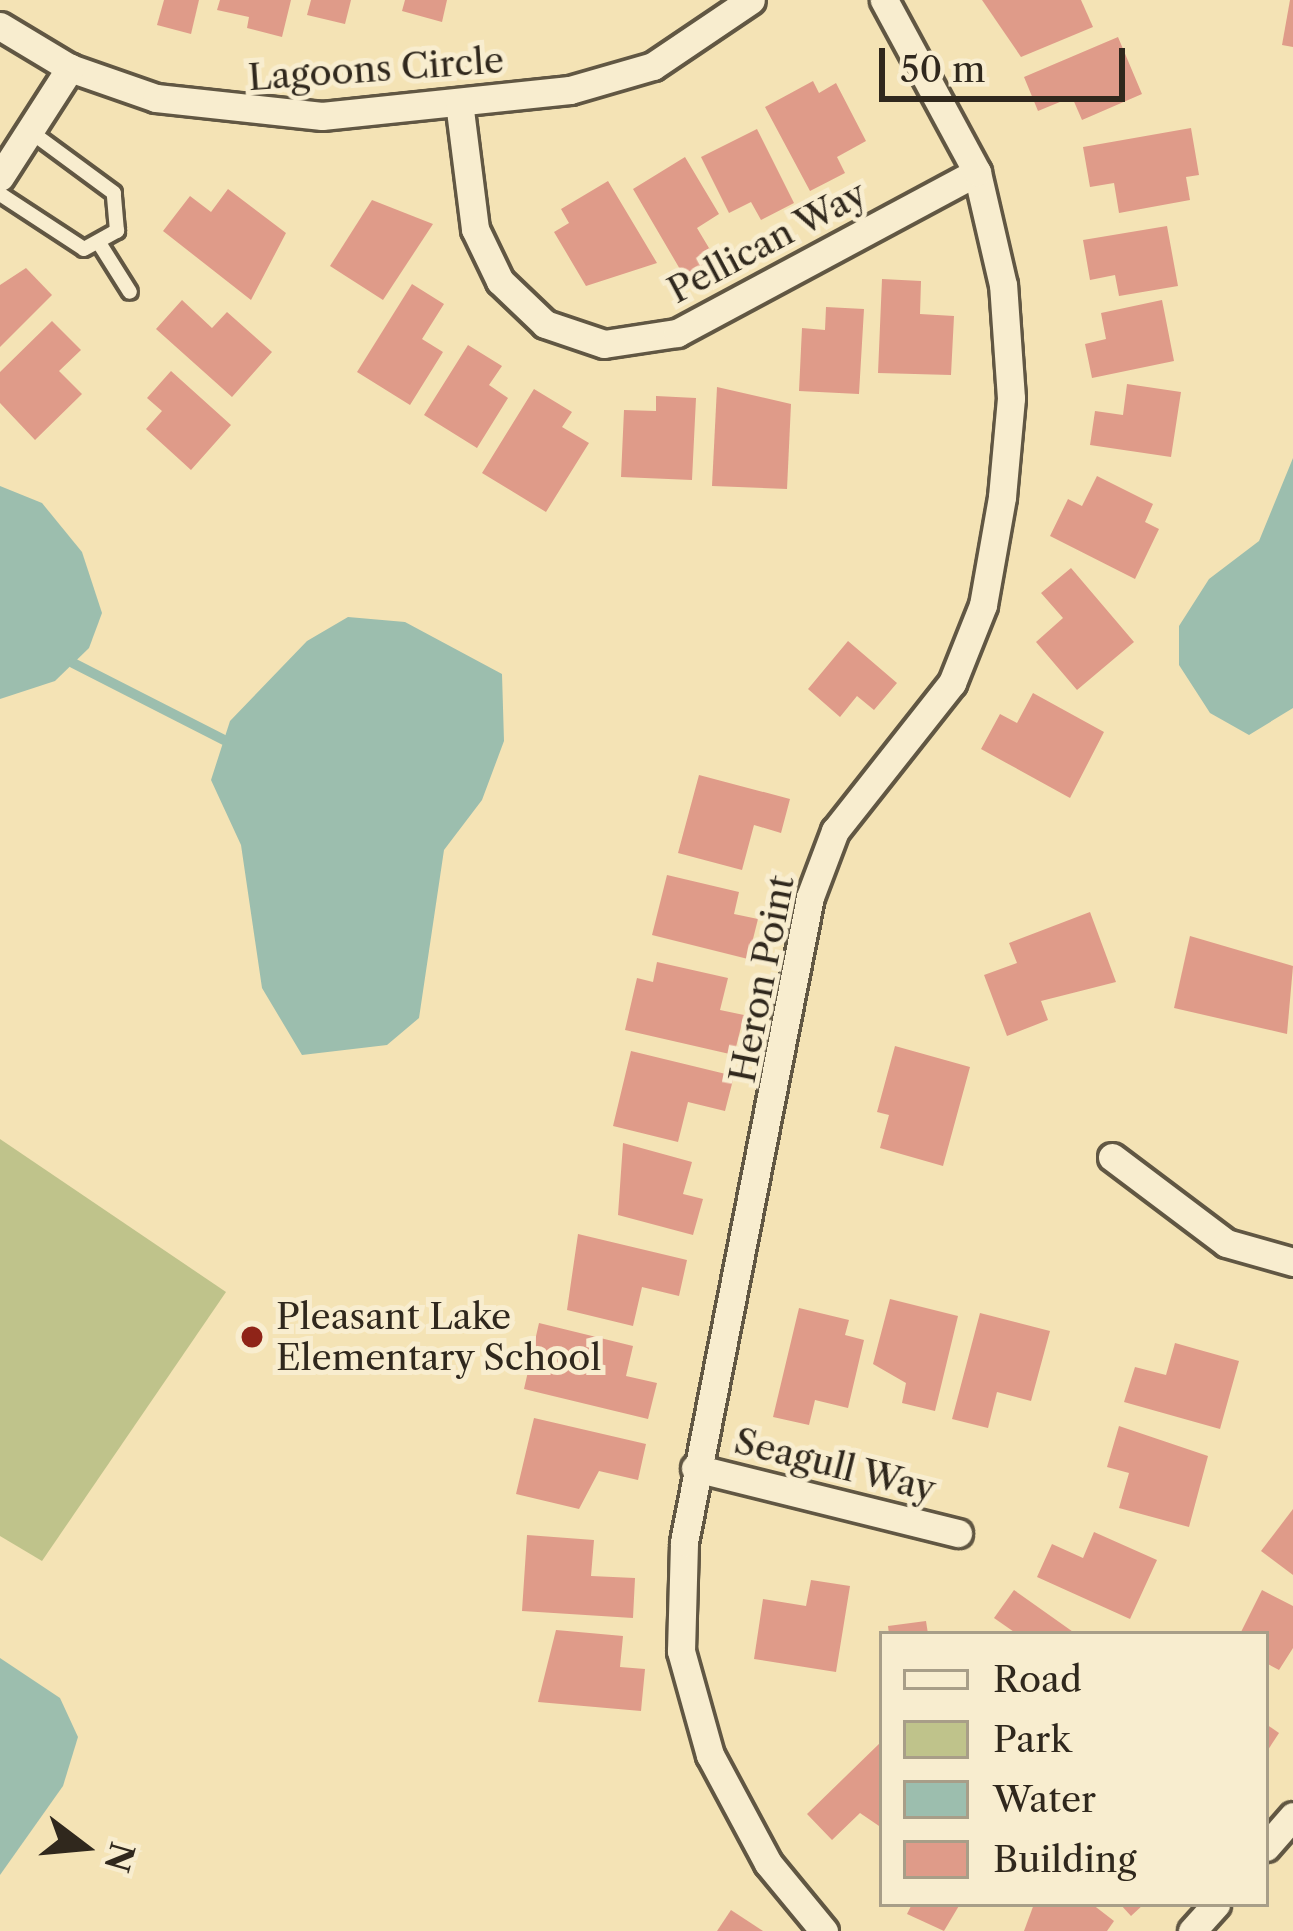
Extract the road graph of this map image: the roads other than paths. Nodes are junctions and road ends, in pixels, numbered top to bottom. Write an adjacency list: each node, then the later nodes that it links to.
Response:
1 (751, 0): 5 (street, Lagoons Circle)
2 (884, 0): 7 (street, Heron Point)
3 (0, 26): 4 (street, Lagoons Circle)
4 (70, 68): 5 (street, Lagoons Circle); 6 (street)
5 (459, 102): 7 (street, Pellican Way)
6 (35, 135): 8 (street); 10 (lane)
7 (977, 172): 14 (street, Heron Point)
8 (0, 177)
9 (0, 194): 10 (lane)
10 (101, 246): 11 (lane)
11 (130, 292)
12 (1112, 1157): 13 (street)
13 (1293, 1262)
14 (695, 1468): 15 (street, Seagull Way); 17 (street, Heron Point)
15 (958, 1533)
16 (1213, 1907): 18 (street)
17 (824, 1931)
18 (1192, 1931)

